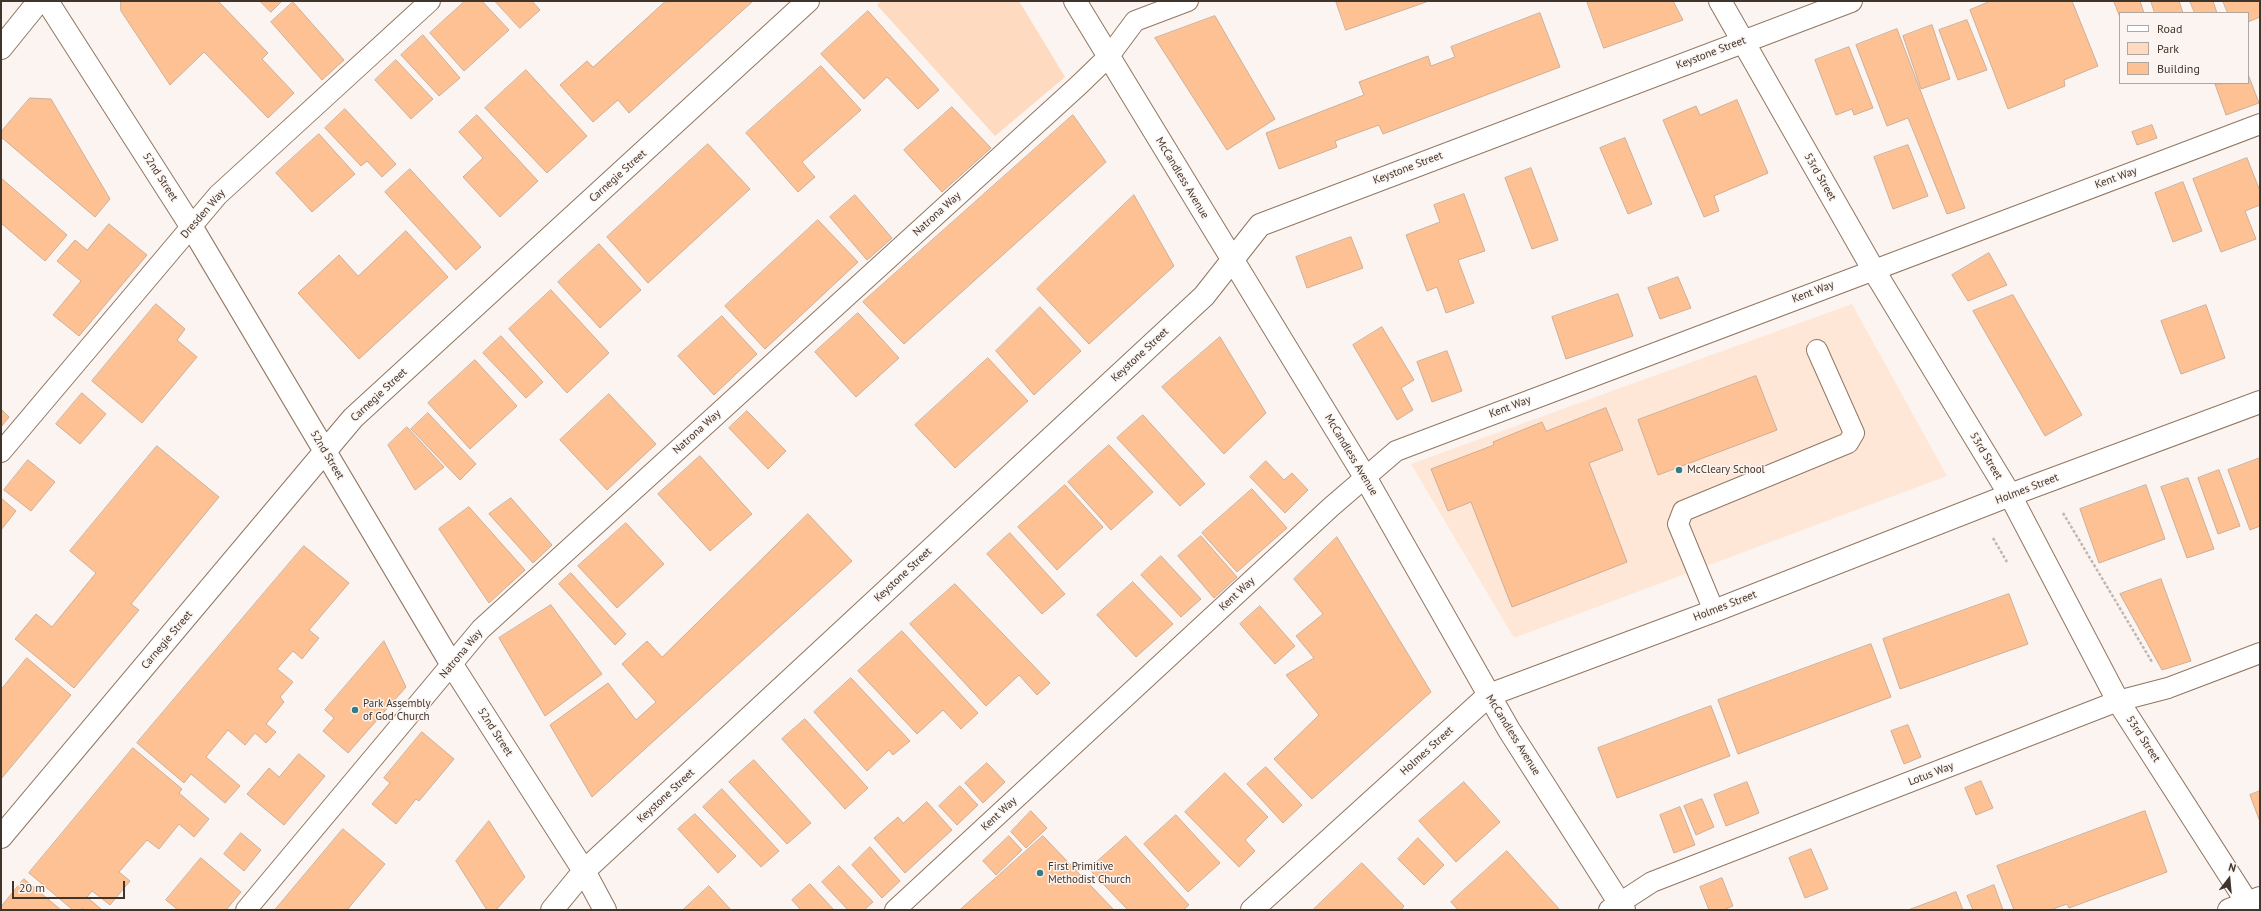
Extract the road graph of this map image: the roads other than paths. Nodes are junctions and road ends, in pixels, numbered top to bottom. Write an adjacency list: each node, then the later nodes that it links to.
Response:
1 (39, 1): 10 (street)
2 (47, 1): 13 (street, 52nd Street)
3 (430, 1): 13 (lane, Dresden Way)
4 (808, 1): 19 (street, Carnegie Street)
5 (1075, 1): 11 (street, McCandless Avenue)
6 (1188, 1): 11 (lane, Natrona Way)
7 (1720, 1): 9 (street, 53rd Street)
8 (1851, 1): 9 (street, Keystone Street)
9 (1742, 42): 14 (street, Keystone Street); 15 (street, 53rd Street)
10 (1, 48)
11 (1109, 56): 14 (street, McCandless Avenue); 24 (lane, Natrona Way)
12 (2260, 124): 15 (lane, Kent Way)
13 (191, 226): 18 (lane, Dresden Way); 19 (street, 52nd Street)
14 (1232, 260): 20 (street, McCandless Avenue); 28 (street, Keystone Street)
15 (1873, 269): 20 (lane, Kent Way); 21 (street, 53rd Street)
16 (1817, 350): 22 (lane)
17 (2260, 402): 21 (street, Holmes Street)
18 (1, 452)
19 (325, 452): 24 (street, 52nd Street); 27 (street, Carnegie Street)
20 (1365, 477): 25 (street, McCandless Avenue); 34 (lane, Kent Way)
21 (2010, 495): 22 (street, Holmes Street); 26 (street, 53rd Street)
22 (1714, 611): 25 (street, Holmes Street)
23 (2260, 653): 26 (lane, Lotus Way)
24 (452, 665): 28 (street, 52nd Street); 31 (lane, Natrona Way)
25 (1489, 695): 30 (street, McCandless Avenue); 35 (street, Holmes Street)
26 (2118, 701): 29 (street, 53rd Street); 30 (lane, Lotus Way)
27 (1, 837)
28 (584, 871): 32 (street, Keystone Street); 33 (street, 52nd Street)
29 (2247, 905)
30 (1617, 907)
31 (246, 910)
32 (552, 910)
33 (605, 910)
34 (895, 910)
35 (1252, 910)

